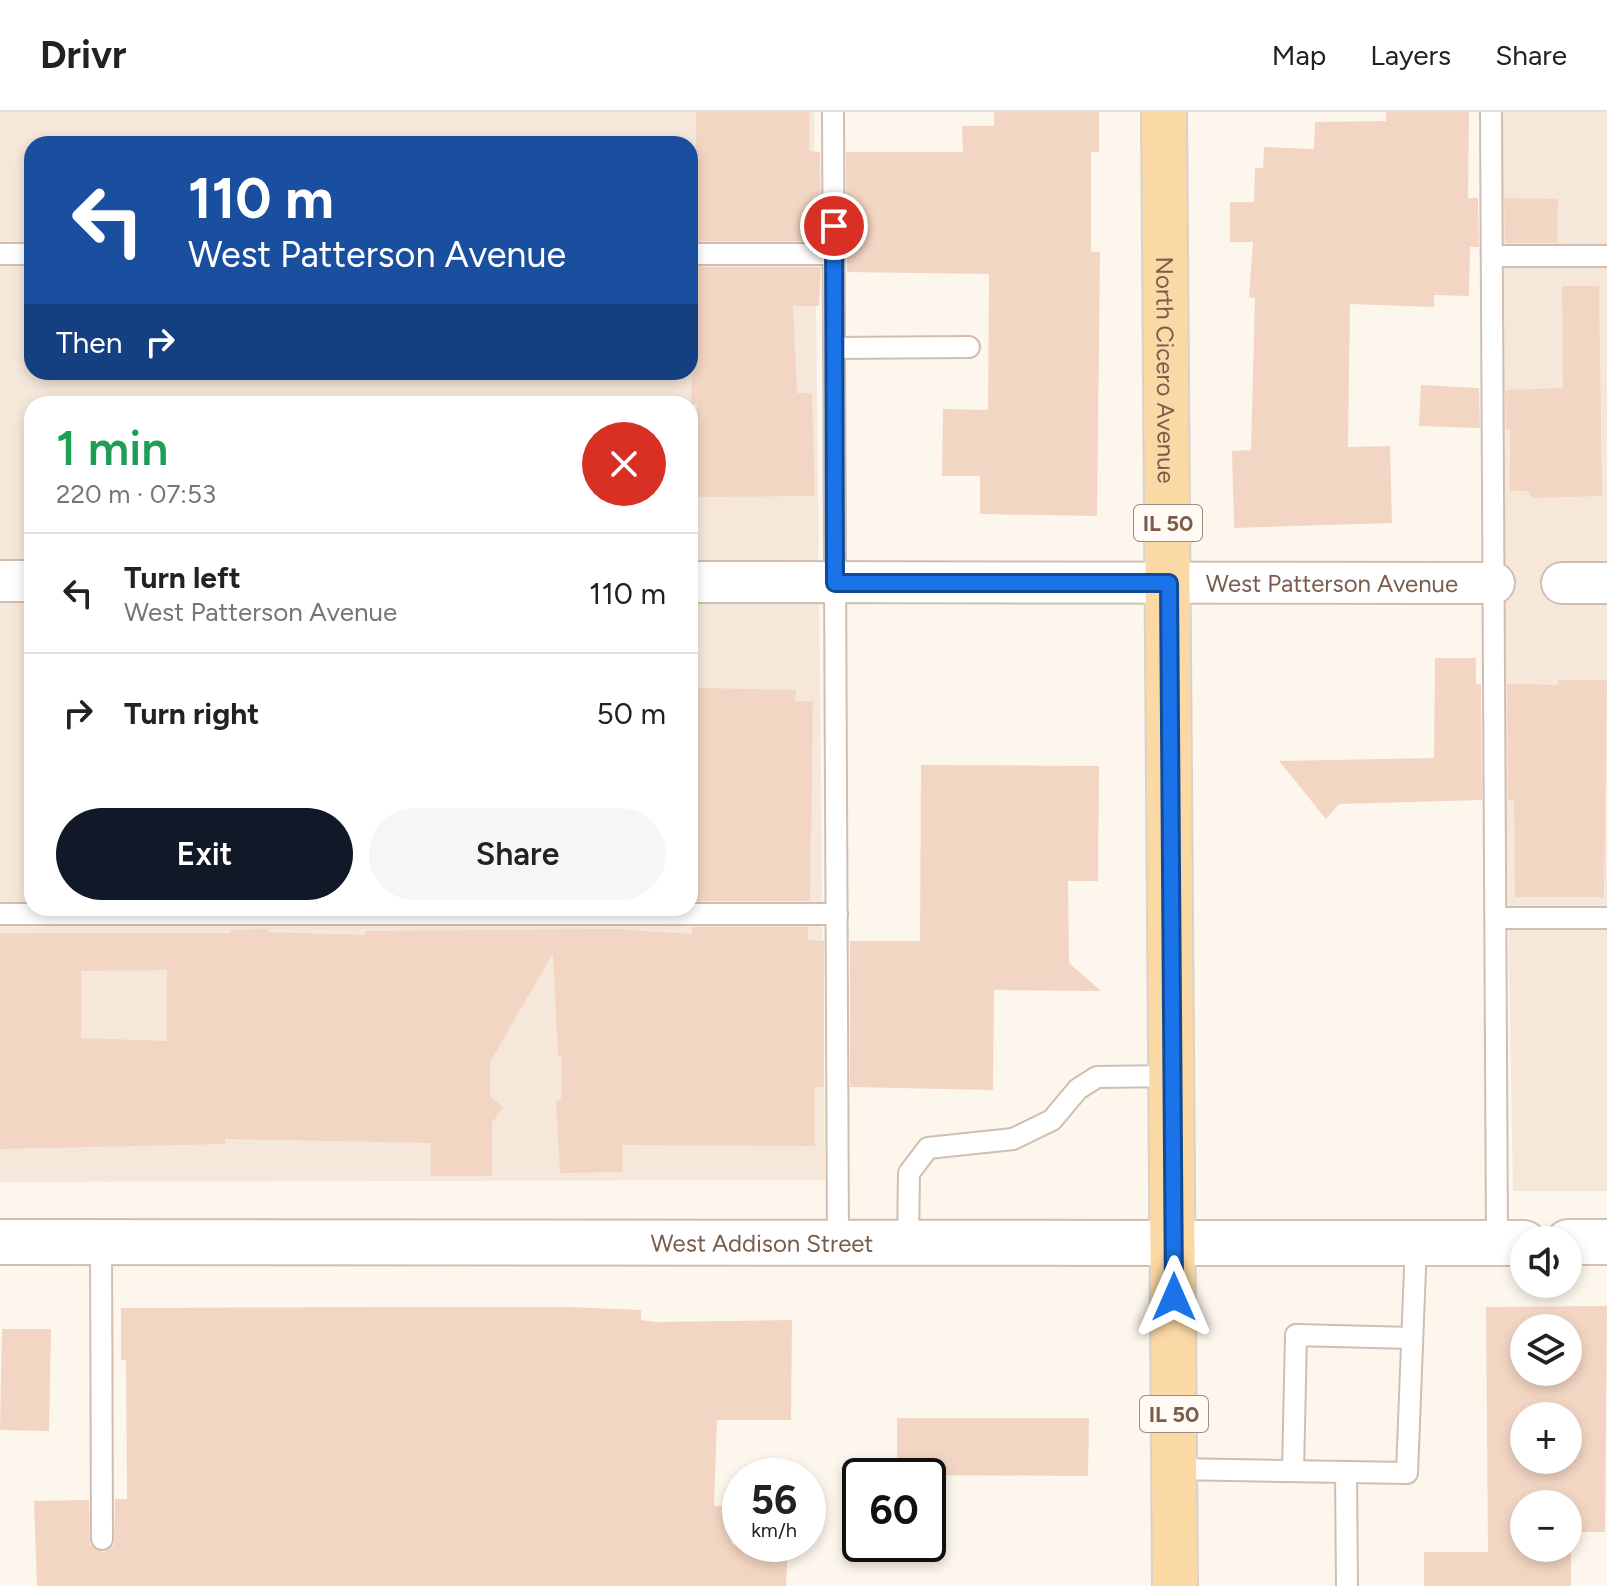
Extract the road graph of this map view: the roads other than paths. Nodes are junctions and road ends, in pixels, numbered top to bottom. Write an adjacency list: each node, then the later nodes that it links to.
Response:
1 (833, 112): 7 (lane)
2 (1164, 112): 16 (main road, North Cicero Avenue / IL 50)
3 (1491, 112): 8 (lane)
4 (0, 254): 5 (lane)
5 (24, 254)
6 (698, 254): 7 (lane)
7 (834, 254): 11 (lane)
8 (1492, 256): 9 (lane); 17 (lane)
9 (1607, 256)
10 (969, 347): 11 (lane)
11 (834, 348): 15 (lane)
12 (0, 581): 13 (street)
13 (24, 581)
14 (698, 582): 15 (street, West Patterson Avenue)
15 (835, 583): 16 (street, West Patterson Avenue); 23 (lane)
16 (1169, 583): 17 (street, West Patterson Avenue); 26 (main road, North Cicero Avenue / IL 50)
17 (1494, 583): 24 (lane)
18 (1562, 583): 19 (street)
19 (1607, 583)
20 (0, 914): 21 (lane)
21 (24, 914)
22 (698, 914): 23 (lane)
23 (837, 914): 31 (lane)
24 (1496, 918): 25 (lane); 34 (lane)
25 (1607, 918)
26 (1173, 1076): 32 (main road, North Cicero Avenue / IL 50); 35 (lane)
27 (0, 1242): 28 (street, West Addison Street)
28 (101, 1242): 31 (street, West Addison Street); 40 (lane)
29 (1582, 1242): 30 (street)
30 (1607, 1242)
31 (838, 1243): 35 (street, West Addison Street)
32 (1173, 1243): 33 (street, West Addison Street); 35 (street, West Addison Street); 37 (main road, North Cicero Avenue / IL 50)
33 (1416, 1243): 34 (street, West Addison Street); 36 (lane)
34 (1510, 1243)
35 (908, 1244)
36 (1412, 1338): 38 (lane); 39 (lane)
37 (1174, 1469): 38 (lane); 41 (main road, North Cicero Avenue / IL 50)
38 (1293, 1471): 39 (lane)
39 (1346, 1472): 42 (lane)
40 (102, 1539)
41 (1175, 1586)
42 (1347, 1586)

